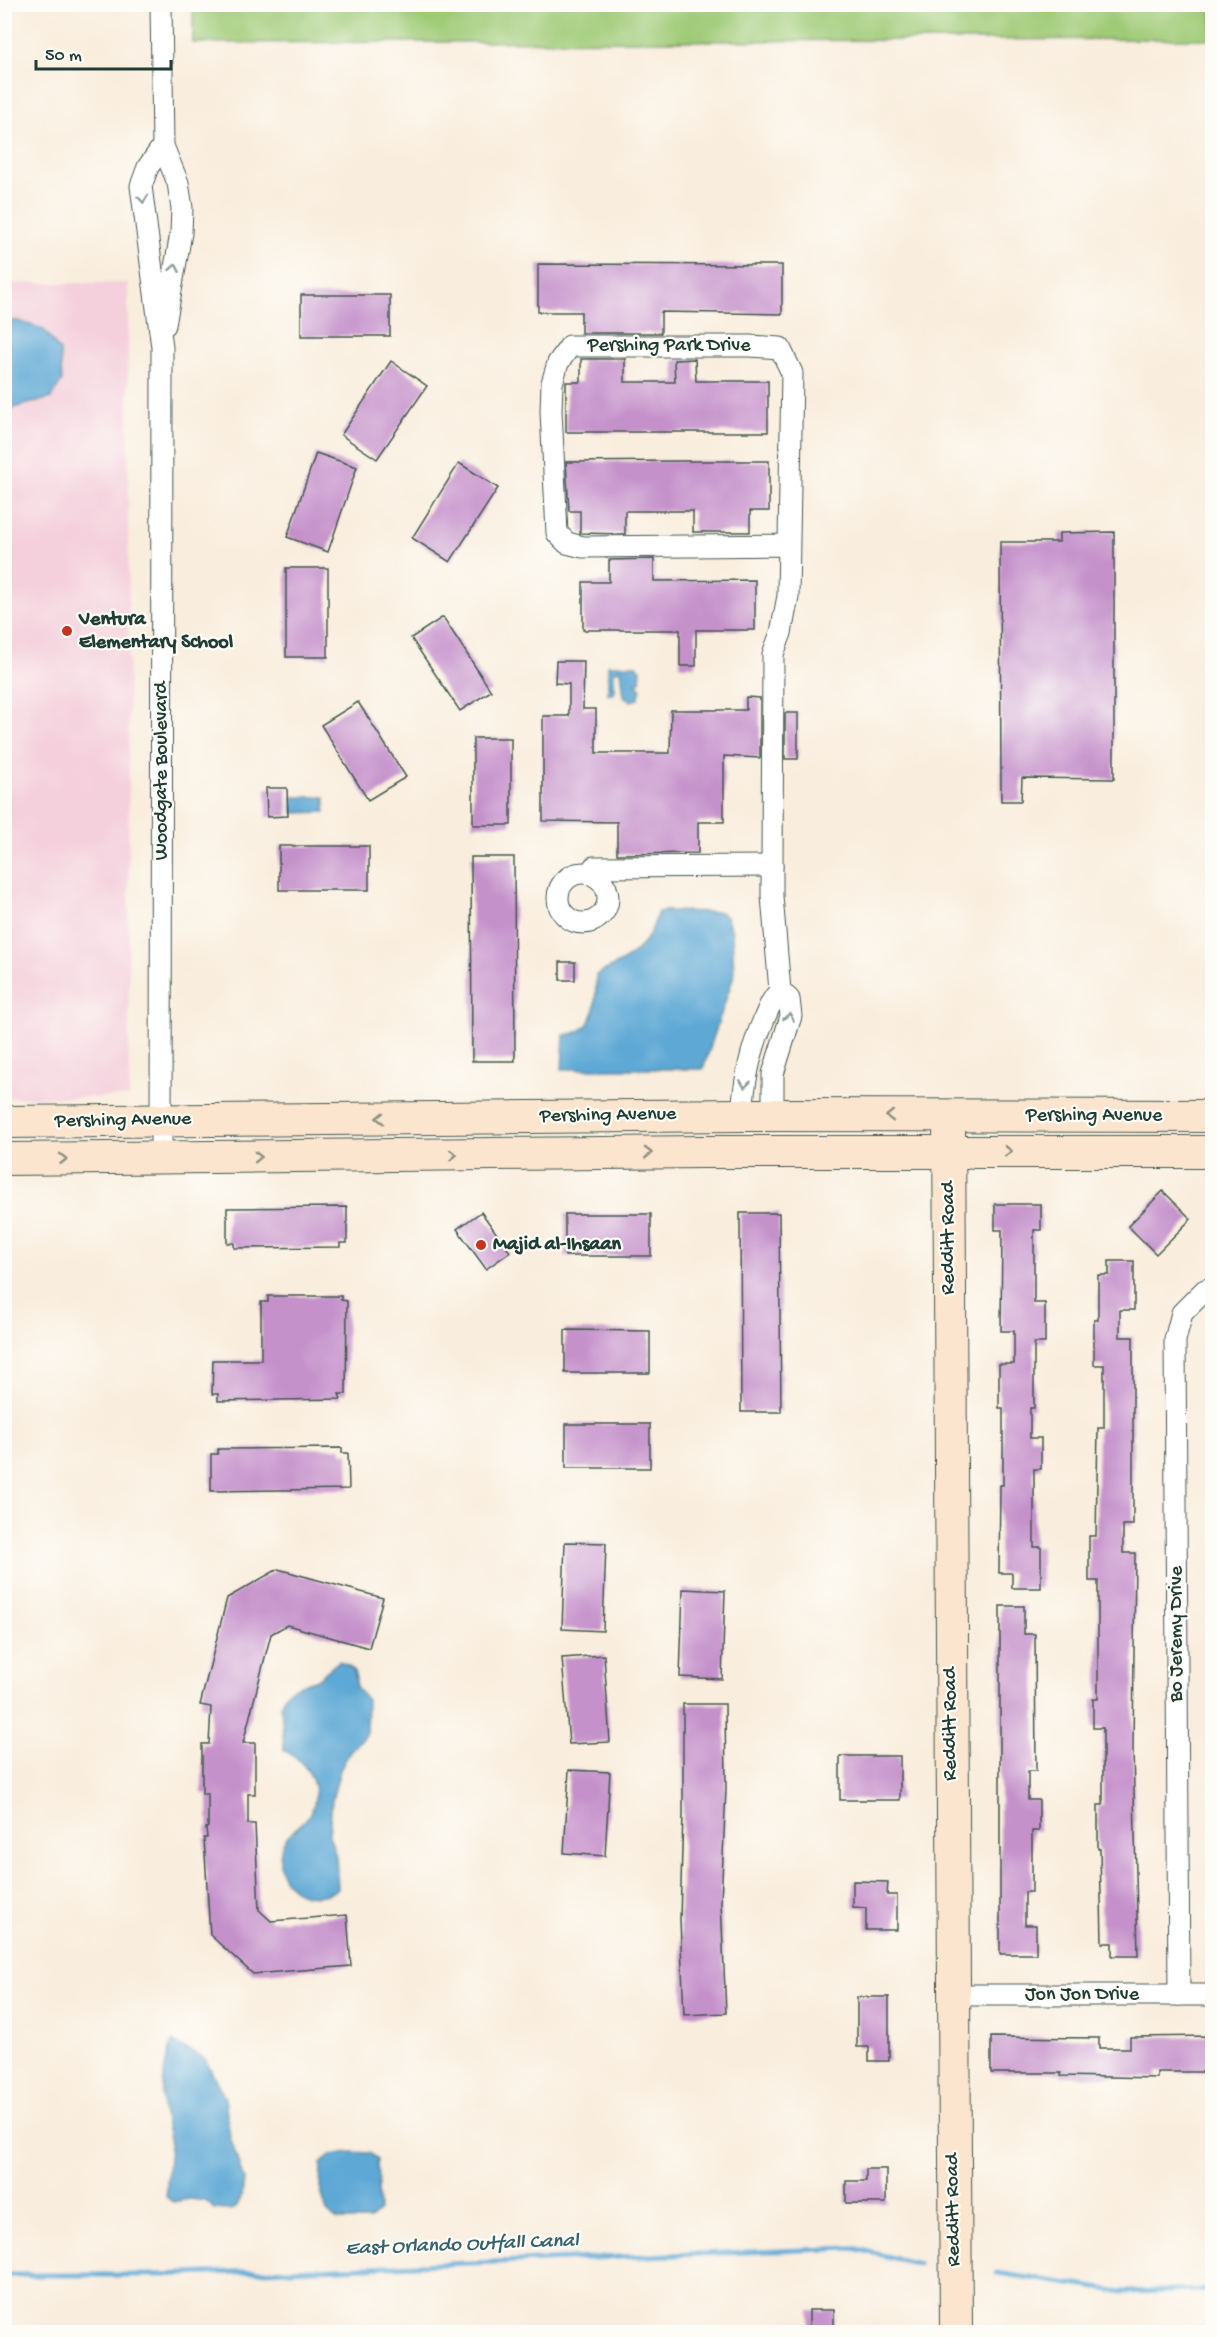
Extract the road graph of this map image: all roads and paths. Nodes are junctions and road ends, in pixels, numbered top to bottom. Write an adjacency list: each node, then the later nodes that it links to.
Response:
1 (161, 4): 2 (street, Woodgate Boulevard)
2 (163, 146): 3 (street, Woodgate Boulevard, one-way to 2); 3 (street, Woodgate Boulevard, one-way to 3)
3 (162, 347): 13 (street, Woodgate Boulevard)
4 (789, 545): 4 (street, Pershing Park Drive); 5 (street, Pershing Park Drive)
5 (772, 866): 6 (street); 7 (street, Pershing Park Drive)
6 (595, 876)
7 (780, 992): 8 (street); 9 (street, Pershing Park Drive, one-way to 7)
8 (754, 1043): 9 (street); 10 (street, one-way to 10)
9 (779, 1052): 10 (street, Pershing Park Drive)
10 (758, 1115): 11 (street, Pershing Avenue, one-way to 10); 13 (street, Pershing Avenue, one-way to 13)
11 (949, 1116): 12 (street, Pershing Avenue); 15 (street, Redditt Road)
12 (1212, 1116)
13 (161, 1120): 14 (street, Pershing Avenue); 17 (street, Woodgate Boulevard)
14 (4, 1122)
15 (949, 1151): 16 (street, Pershing Avenue, one-way to 16); 17 (street, Pershing Avenue, one-way to 15); 20 (street, Redditt Road)
16 (1212, 1152)
17 (161, 1158): 18 (street, Pershing Avenue, one-way to 17)
18 (4, 1159)
19 (1212, 1288): 21 (street, Bo Jeremy Drive)
20 (952, 1995): 21 (street, Jon Jon Drive); 23 (street, Redditt Road)
21 (1179, 1995): 22 (street, Jon Jon Drive)
22 (1212, 1995)
23 (956, 2332)

